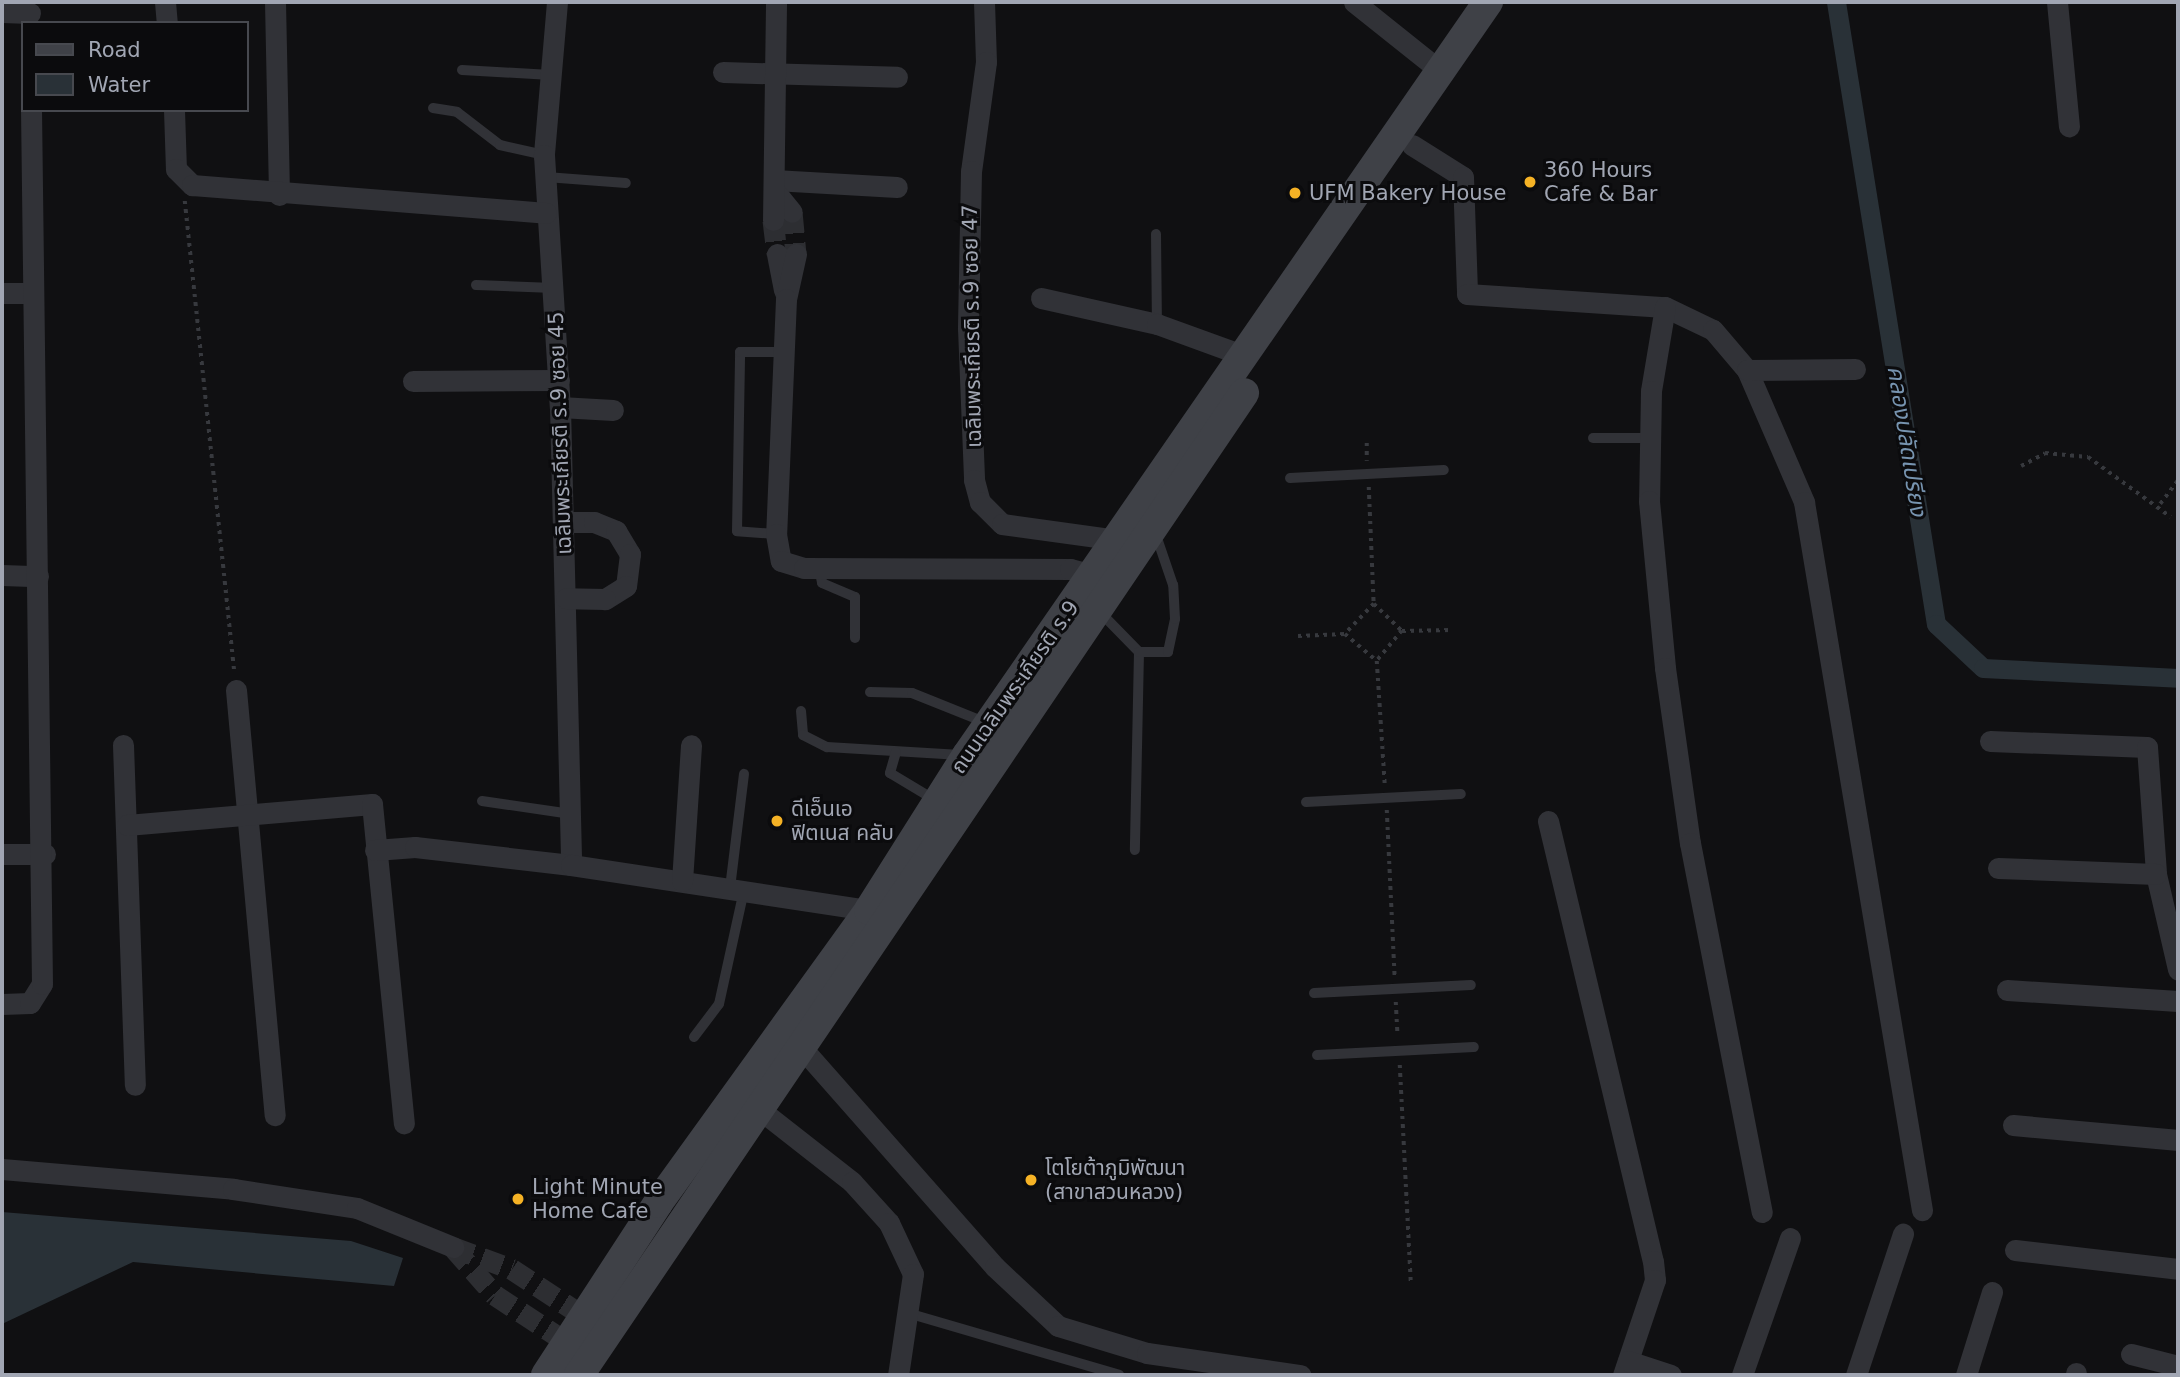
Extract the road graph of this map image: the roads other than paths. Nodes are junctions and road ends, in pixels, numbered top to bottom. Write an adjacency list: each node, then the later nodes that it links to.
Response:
1 (165, 2): 12 (street)
2 (275, 2): 29 (street)
3 (557, 2): 17 (street, เฉลิมพระเกียรติ ร.9 ซอย 45)
4 (776, 2): 16 (street)
5 (984, 2): 56 (street, เฉลิมพระเกียรติ ร.9 ซอย 47)
6 (1354, 2): 15 (street)
7 (1488, 2): 15 (main road, ถนนเฉลิมพระเกียรติ ร.9)
8 (1509, 2): 23 (main road, ถนนเฉลิมพระเกียรติ ร.9)
9 (2057, 2): 22 (street)
10 (2, 12): 11 (street)
11 (30, 12)
12 (167, 21)
13 (462, 70): 17 (lane)
14 (723, 72): 16 (street)
15 (1443, 73): 42 (main road, ถนนเฉลิมพระเกียรติ ร.9)
16 (775, 74): 18 (street); 27 (street)
17 (551, 75): 24 (street, เฉลิมพระเกียรติ ร.9 ซอย 45)
18 (897, 77)
19 (433, 108): 24 (lane)
20 (31, 112): 37 (street)
21 (174, 112): 29 (street)
22 (2069, 126)
23 (1412, 145): 39 (street); 54 (main road, ถนนเฉลิมพระเกียรติ ร.9)
24 (544, 155): 25 (street, เฉลิมพระเกียรติ ร.9 ซอย 45)
25 (546, 177): 26 (lane); 30 (street, เฉลิมพระเกียรติ ร.9 ซอย 45)
26 (626, 183)
27 (774, 186): 28 (street); 31 (street)
28 (897, 187)
29 (279, 195): 30 (street)
30 (547, 213): 35 (street, เฉลิมพระเกียรติ ร.9 ซอย 45)
31 (783, 216)
32 (1156, 234): 40 (lane)
33 (786, 254): 41 (street)
34 (476, 285): 35 (lane)
35 (554, 288): 45 (street, เฉลิมพระเกียรติ ร.9 ซอย 45)
36 (2, 293): 37 (street)
37 (32, 293): 60 (street)
38 (1041, 298): 40 (street)
39 (1665, 307): 44 (street); 50 (street)
40 (1157, 324): 42 (street)
41 (784, 352): 55 (street); 55 (lane)
42 (1245, 356): 56 (main road, ถนนเฉลิมพระเกียรติ ร.9)
43 (1855, 369): 44 (street)
44 (1747, 370): 110 (street)
45 (559, 380): 46 (street); 47 (street, เฉลิมพระเกียรติ ร.9 ซอย 45)
46 (414, 381)
47 (560, 407): 48 (street); 53 (street, เฉลิมพระเกียรติ ร.9 ซอย 45)
48 (613, 410)
49 (1593, 438): 50 (lane)
50 (1649, 438): 111 (street)
51 (1444, 470): 52 (lane)
52 (1290, 478)
53 (563, 522): 61 (street, เฉลิมพระเกียรติ ร.9 ซอย 45); 61 (street)
54 (1153, 528): 62 (main road, ถนนเฉลิมพระเกียรติ ร.9); 64 (lane)
55 (776, 534): 57 (street)
56 (1117, 540): 59 (main road, ถนนเฉลิมพระเกียรติ ร.9)
57 (819, 567): 59 (street); 63 (lane)
58 (2, 575): 60 (street)
59 (1093, 575): 68 (main road, ถนนเฉลิมพระเกียรติ ร.9)
60 (38, 576): 86 (street)
61 (566, 598): 80 (street, เฉลิมพระเกียรติ ร.9 ซอย 45)
62 (1096, 608): 64 (lane); 100 (main road, ถนนเฉลิมพระเกียรติ ร.9)
63 (855, 638)
64 (1139, 652): 84 (lane)
65 (236, 690): 79 (street)
66 (870, 692): 68 (lane)
67 (801, 711): 72 (lane)
68 (991, 724): 73 (main road, ถนนเฉลิมพระเกียรติ ร.9)
69 (1990, 741): 89 (street)
70 (122, 745): 82 (street)
71 (691, 745): 90 (street)
72 (896, 752): 73 (lane); 77 (lane)
73 (967, 755): 77 (main road, ถนนเฉลิมพระเกียรติ ร.9)
74 (744, 774): 91 (lane)
75 (1461, 794): 78 (lane)
76 (482, 801): 80 (lane)
77 (938, 802): 92 (main road, ถนนเฉลิมพระเกียรติ ร.9)
78 (1306, 802)
79 (248, 813): 82 (street); 83 (street); 105 (street)
80 (571, 814): 87 (street, เฉลิมพระเกียรติ ร.9 ซอย 45)
81 (1548, 821): 121 (street)
82 (128, 825): 103 (street)
83 (375, 850): 87 (street); 106 (street)
84 (1135, 850)
85 (2, 853): 86 (street)
86 (45, 854): 98 (street)
87 (571, 865): 90 (street)
88 (1998, 868): 89 (street)
89 (2156, 874): 93 (street)
90 (682, 881): 91 (street)
91 (737, 889): 92 (street); 99 (lane)
92 (869, 909): 122 (main road, ถนนเฉลิมพระเกียรติ ร.9)
93 (2178, 969)
94 (1471, 985): 96 (lane)
95 (2007, 990): 97 (street)
96 (1314, 993)
97 (2178, 1001)
98 (2, 1004)
99 (694, 1037)
100 (801, 1047): 104 (main road, ถนนเฉลิมพระเกียรติ ร.9); 126 (street)
101 (1474, 1047): 102 (lane)
102 (1317, 1055)
103 (135, 1085)
104 (759, 1109): 118 (street); 123 (main road, ถนนเฉลิมพระเกียรติ ร.9)
105 (275, 1115)
106 (404, 1122)
107 (2013, 1125): 108 (street)
108 (2178, 1140)
109 (2, 1169): 114 (street)
110 (1922, 1210)
111 (1762, 1212)
112 (1903, 1234): 129 (street)
113 (1790, 1238): 128 (street)
114 (453, 1248)
115 (2015, 1250): 116 (street)
116 (2178, 1269)
117 (1992, 1292): 130 (street)
118 (911, 1314): 124 (street); 125 (lane)
119 (2131, 1354): 120 (street)
120 (2178, 1366)
121 (1625, 1368): 127 (street)
122 (546, 1375)
123 (579, 1375)
124 (898, 1375)
125 (1119, 1375)
126 (1300, 1375)
127 (1671, 1375)
128 (1742, 1375)
129 (1856, 1375)
130 (1966, 1375)

